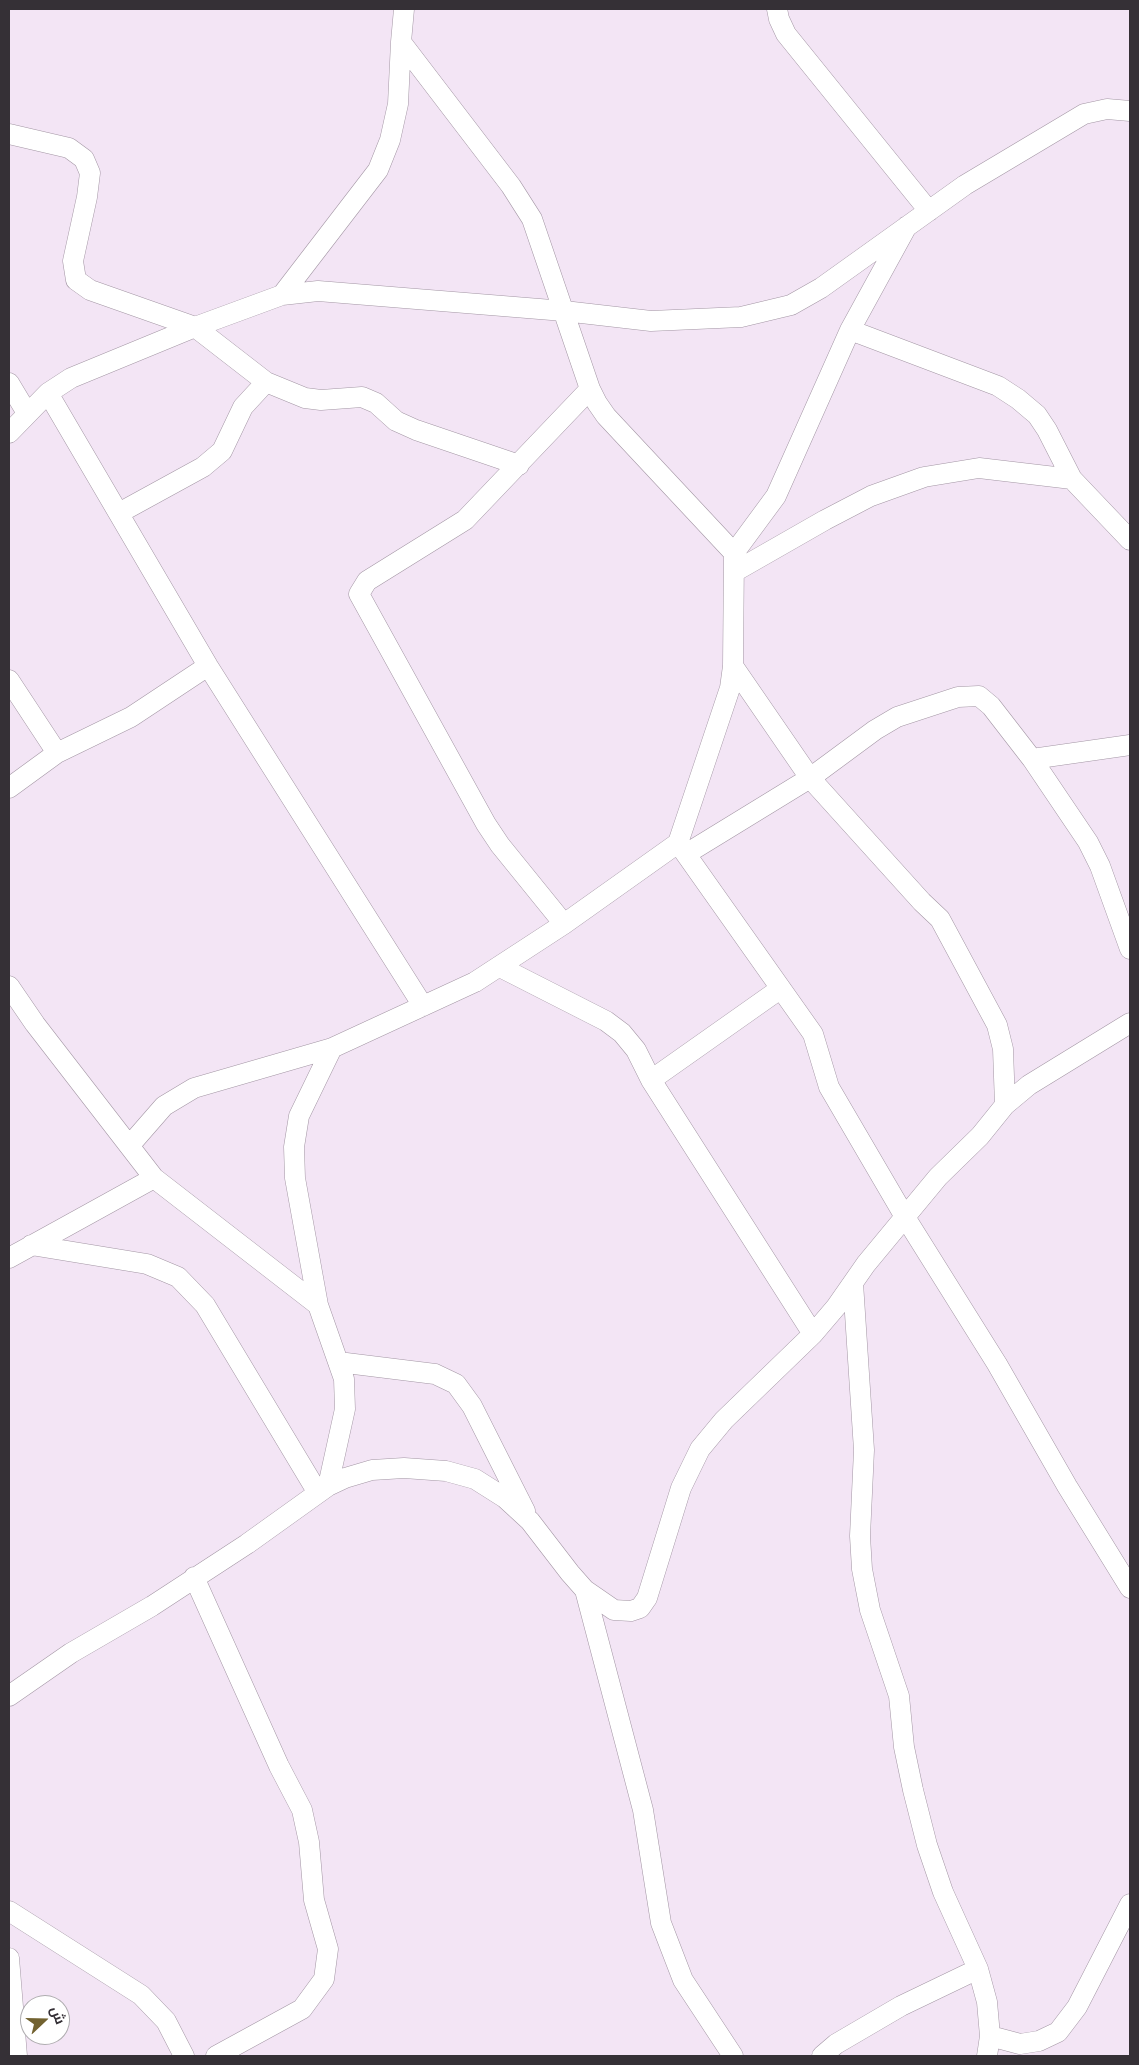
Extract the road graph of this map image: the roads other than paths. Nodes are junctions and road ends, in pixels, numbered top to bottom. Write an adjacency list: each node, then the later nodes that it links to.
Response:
1 (404, 9): 3 (street)
2 (777, 9): 6 (street)
3 (401, 42): 8 (street); 9 (street)
4 (1129, 110): 6 (street)
5 (9, 134): 10 (street)
6 (930, 210): 7 (street)
7 (907, 226): 9 (street); 11 (street)
8 (282, 295): 9 (street); 10 (street)
9 (564, 311): 14 (street)
10 (195, 327): 12 (street); 15 (street)
11 (850, 330): 19 (street); 22 (street)
12 (266, 382): 18 (street); 20 (street)
13 (9, 383): 16 (street)
14 (590, 389): 18 (street); 22 (street)
15 (48, 392): 16 (street); 20 (street)
16 (27, 413): 17 (street)
17 (9, 433)
18 (519, 464): 32 (street)
19 (1072, 479): 21 (street); 22 (street)
20 (119, 513): 23 (street)
21 (1130, 540)
22 (734, 562): 24 (street)
23 (208, 666): 27 (street); 37 (street)
24 (733, 666): 29 (street); 31 (street)
25 (9, 680): 27 (street)
26 (1130, 744): 28 (street)
27 (57, 753): 30 (street)
28 (1032, 759): 29 (street); 33 (street)
29 (810, 778): 31 (street); 41 (street)
30 (9, 788)
31 (682, 849): 32 (street); 36 (street)
32 (564, 924): 34 (street)
33 (1130, 949)
34 (500, 967): 37 (street); 40 (street)
35 (9, 986): 42 (street)
36 (780, 989): 40 (street); 44 (street)
37 (423, 1006): 39 (street)
38 (1130, 1023): 41 (street)
39 (332, 1048): 42 (street); 48 (street)
40 (651, 1080): 49 (street)
41 (1005, 1105): 44 (street)
42 (130, 1145): 43 (street)
43 (154, 1178): 45 (street); 48 (street)
44 (905, 1217): 47 (street); 54 (street)
45 (31, 1245): 46 (street); 51 (street)
46 (9, 1258)
47 (853, 1283): 49 (street); 60 (street)
48 (318, 1305): 50 (street)
49 (813, 1334): 55 (street)
50 (338, 1362): 51 (street); 52 (street)
51 (323, 1490): 52 (street); 53 (street)
52 (530, 1521): 55 (street)
53 (194, 1577): 56 (street); 64 (street)
54 (1130, 1588)
55 (585, 1590): 65 (street)
56 (9, 1696)
57 (1130, 1904): 61 (street)
58 (9, 1911): 63 (street)
59 (9, 1958): 62 (street)
60 (978, 1969): 61 (street); 66 (street)
61 (990, 2036): 67 (street)
62 (17, 2056)
63 (184, 2056)
64 (216, 2056)
65 (733, 2056)
66 (822, 2056)
67 (987, 2056)

